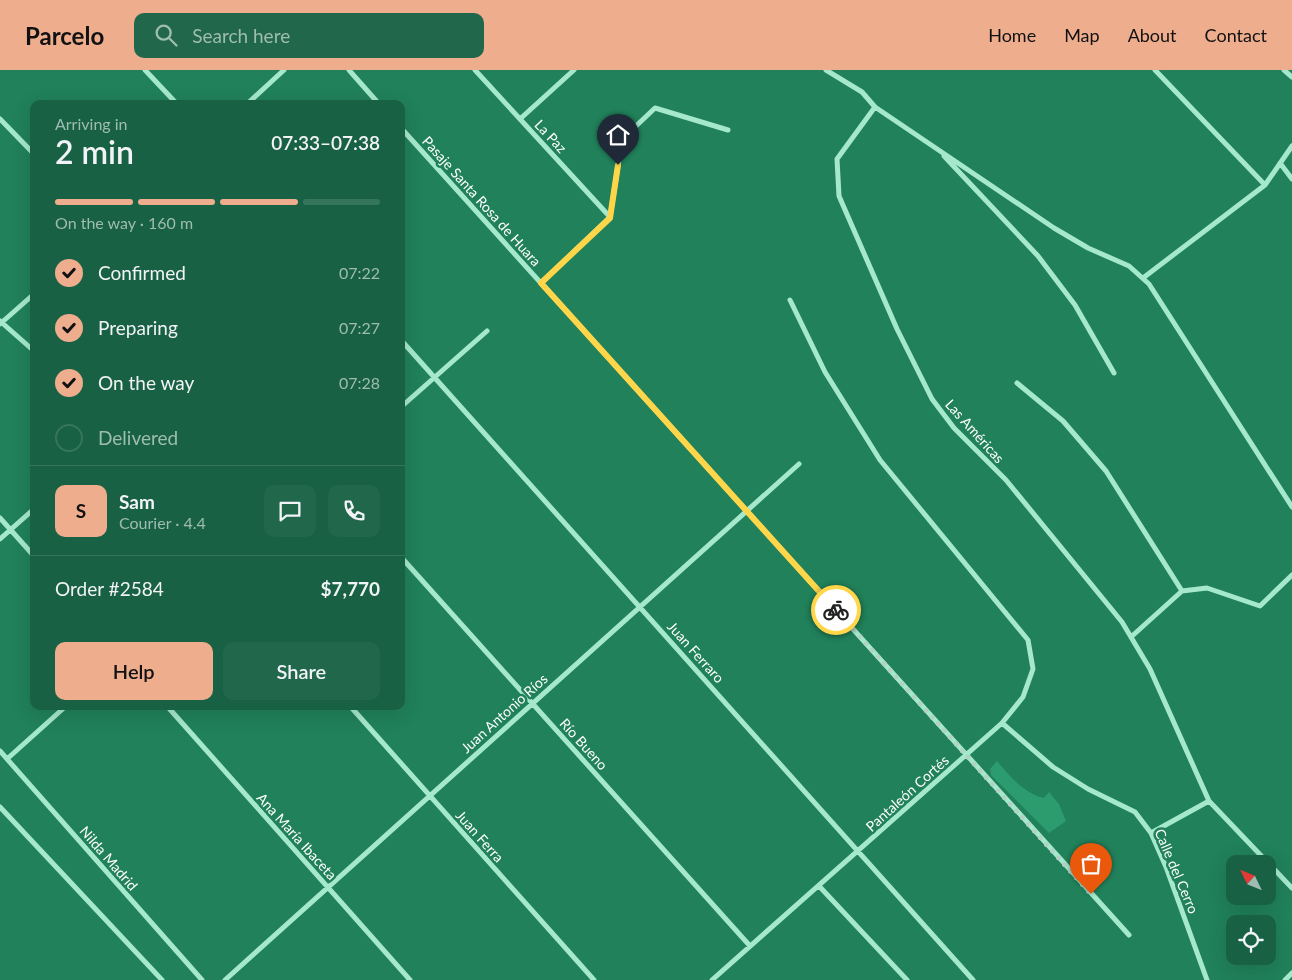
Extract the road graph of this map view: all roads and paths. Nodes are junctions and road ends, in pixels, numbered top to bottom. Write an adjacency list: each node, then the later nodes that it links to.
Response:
1 (145, 70): 11 (street)
2 (284, 70): 12 (street)
3 (349, 70): 13 (street)
4 (475, 70): 16 (street, La Paz)
5 (574, 70): 16 (street)
6 (826, 70): 9 (street)
7 (1155, 70): 24 (street)
8 (1284, 70): 10 (street)
9 (836, 72): 14 (street)
10 (1292, 77)
11 (174, 100)
12 (251, 100)
13 (375, 100)
14 (875, 107): 20 (street); 50 (street, Las Américas)
15 (0, 119): 21 (street)
16 (520, 119): 25 (street, La Paz)
17 (728, 130): 25 (street)
18 (405, 132): 27 (street, Pasaje Santa Rosa de Huara)
19 (1292, 146): 22 (street)
20 (937, 149): 26 (street); 34 (street)
21 (30, 150)
22 (1280, 163): 23 (street); 24 (street)
23 (1292, 179)
24 (1264, 184): 26 (street)
25 (610, 218): 27 (street)
26 (1143, 278): 39 (street)
27 (541, 283): 40 (street, Pasaje Santa Rosa de Huara)
28 (30, 298): 30 (street)
29 (790, 300): 55 (street, Pantaleón Cortés)
30 (1, 323): 33 (street)
31 (487, 331): 35 (street)
32 (405, 344): 35 (street, Juan Ferraro)
33 (30, 348)
34 (1114, 373)
35 (435, 377): 37 (street); 49 (street, Juan Ferraro)
36 (1017, 383): 48 (street)
37 (405, 403)
38 (799, 464): 40 (street, Juan Antonio Ríos)
39 (1292, 506)
40 (746, 511): 49 (street, Juan Antonio Ríos); 57 (street, Pasaje Santa Rosa de Huara)
41 (30, 512): 43 (street)
42 (0, 518): 43 (street)
43 (10, 530): 44 (street); 45 (street)
44 (0, 539)
45 (30, 552)
46 (405, 561): 51 (street, Río Bueno)
47 (1292, 575): 48 (street)
48 (1182, 592): 50 (street)
49 (640, 607): 51 (street, Juan Antonio Ríos); 63 (street, Juan Ferraro)
50 (1131, 637): 60 (street, Las Américas)
51 (533, 703): 59 (street, Juan Antonio Ríos); 68 (street, Río Bueno)
52 (62, 710): 58 (street)
53 (171, 710): 65 (street, Ana María Ibaceta)
54 (354, 710): 59 (street, Juan Ferra)
55 (1002, 722): 57 (street, Pantaleón Cortés); 62 (street, Calle del Cerro)
56 (0, 751): 58 (street, Nilda Madrid)
57 (966, 755): 63 (street, Pantaleón Cortés); 67 (street, Pasaje Santa Rosa de Huara)
58 (7, 759): 71 (street, Nilda Madrid)
59 (430, 796): 65 (street, Juan Antonio Ríos); 74 (street, Juan Ferra)
60 (1210, 801): 62 (street); 66 (street, Las Américas)
61 (0, 807): 70 (street)
62 (1151, 833): 78 (street, Calle del Cerro)
63 (859, 851): 64 (street, Pantaleón Cortés); 77 (street, Juan Ferraro)
64 (819, 886): 68 (street, Pantaleón Cortés); 76 (street)
65 (328, 887): 72 (street, Juan Antonio Ríos); 73 (street, Ana María Ibaceta)
66 (1292, 888)
67 (1129, 935)
68 (750, 946): 75 (street, Pantaleón Cortés)
69 (1292, 973): 79 (street)
70 (162, 980)
71 (202, 980)
72 (225, 980)
73 (410, 980)
74 (594, 980)
75 (712, 980)
76 (907, 980)
77 (973, 980)
78 (1207, 980)
79 (1285, 980)

